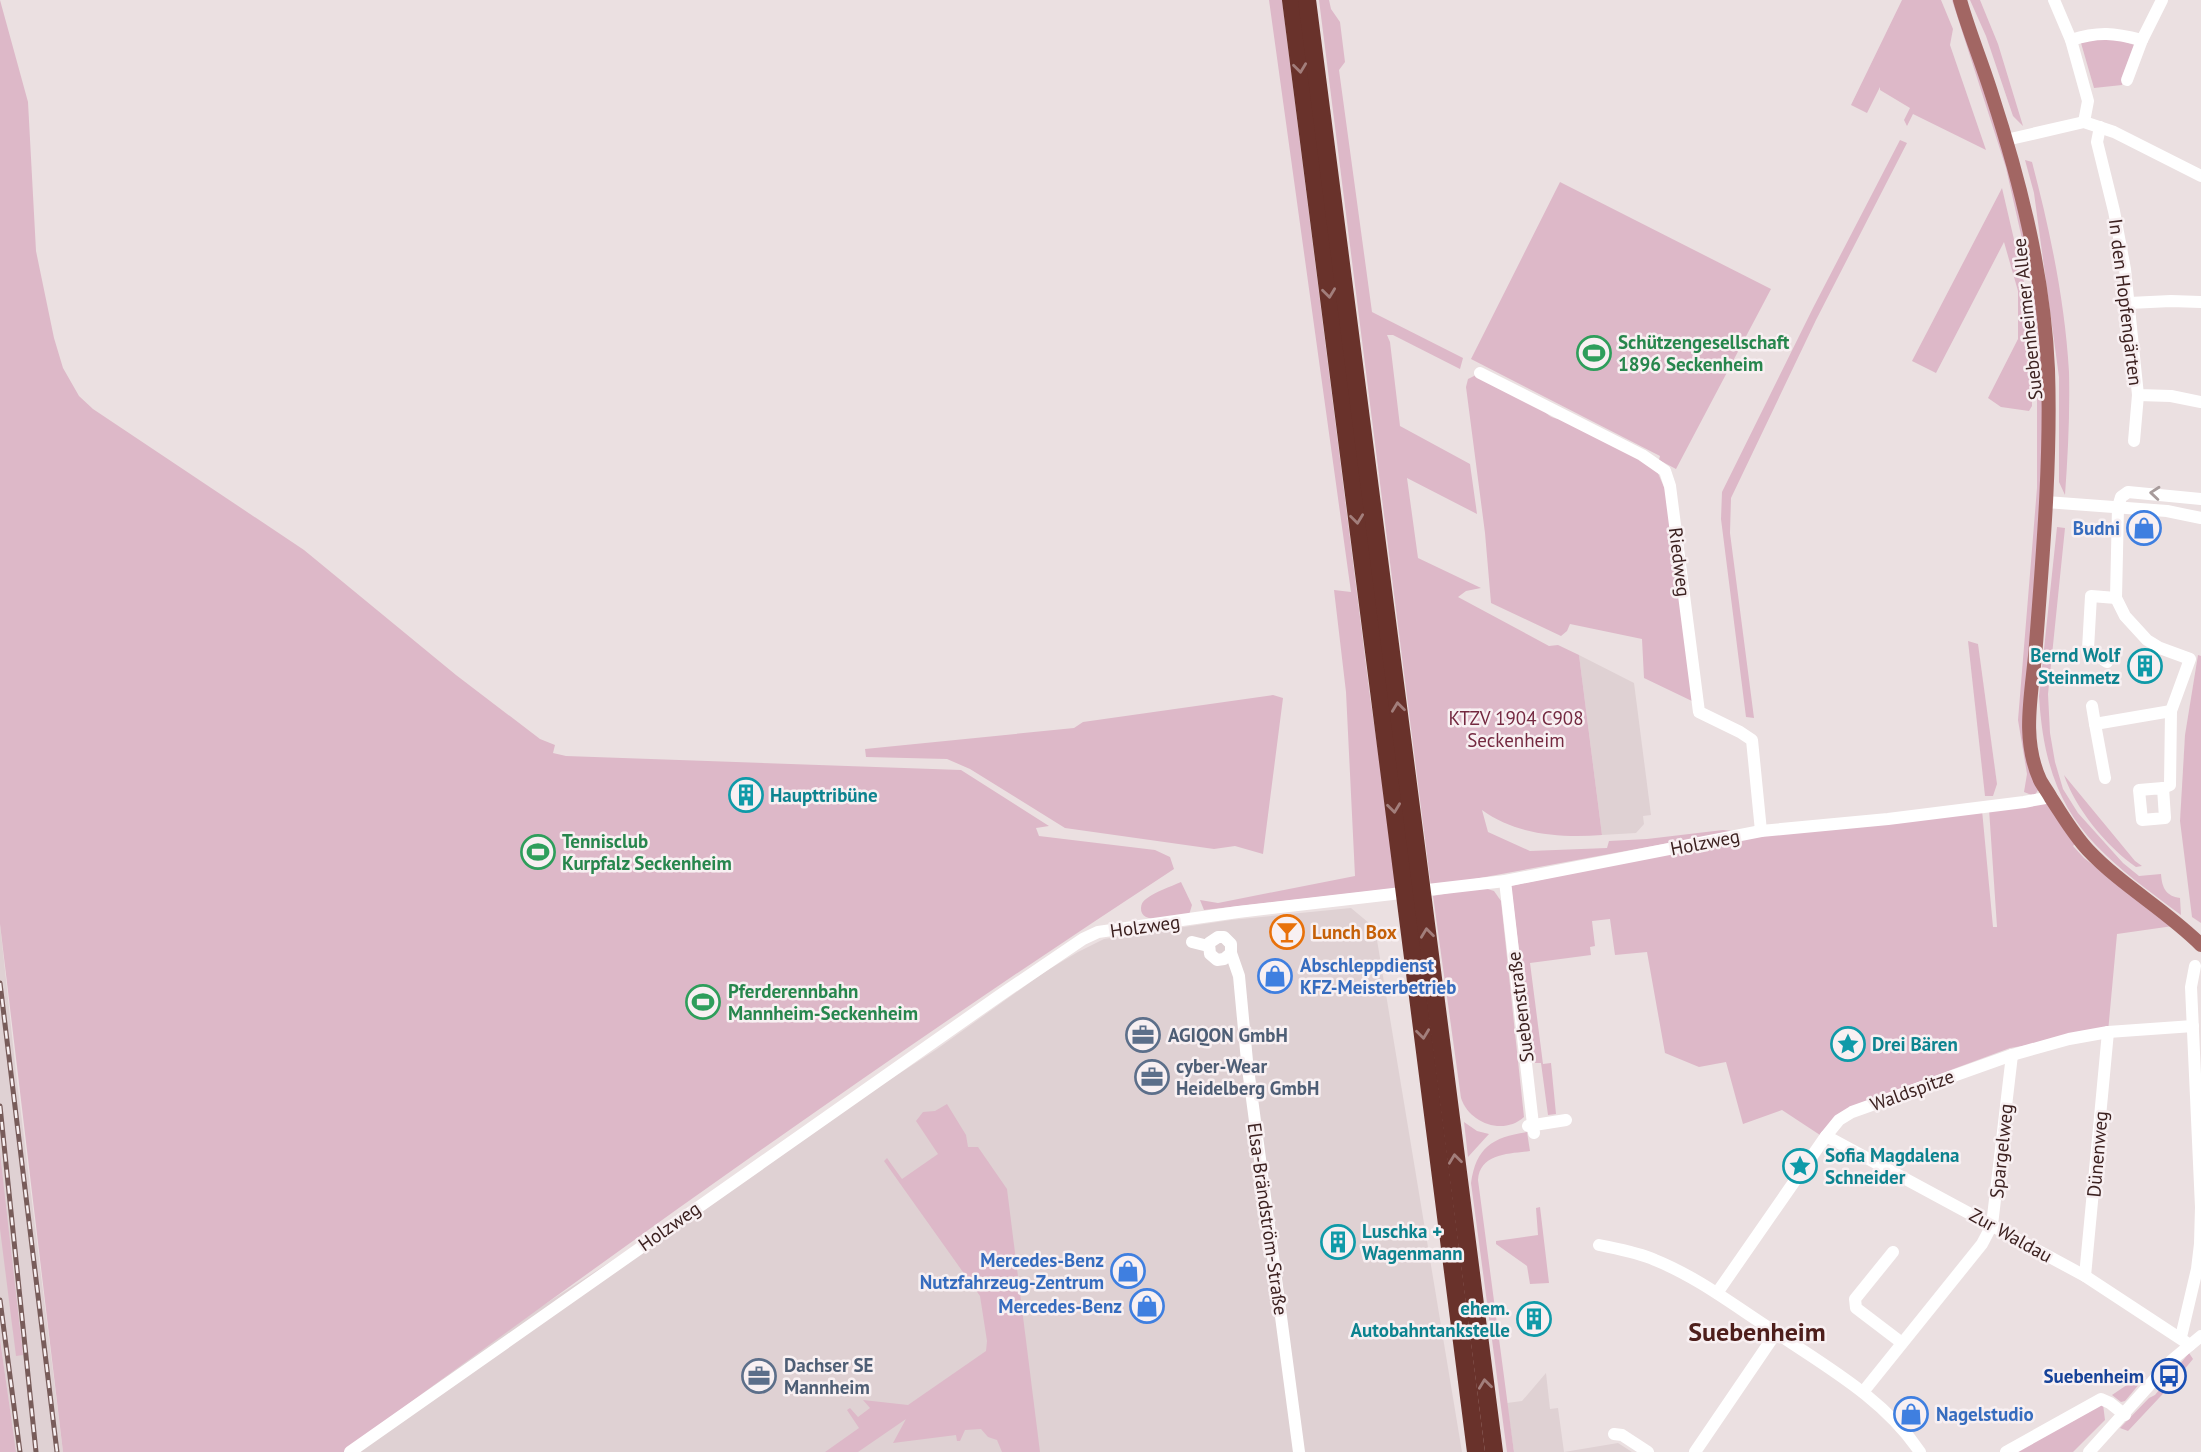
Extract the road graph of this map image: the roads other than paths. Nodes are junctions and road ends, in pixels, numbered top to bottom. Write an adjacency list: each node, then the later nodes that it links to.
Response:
1 (1291, 0): 58 (highway, one-way to 58)
2 (1307, 0): 59 (highway, one-way to 2)
3 (1961, 0): 11 (main road, Suebenheimer Allee)
4 (2054, 0): 6 (street)
5 (2162, 0): 7 (street)
6 (2071, 40): 7 (street); 9 (street)
7 (2142, 40): 8 (street)
8 (2127, 80)
9 (2084, 122): 10 (street); 11 (street)
10 (2100, 127): 12 (street); 14 (street, In den Hopfengärten)
11 (2011, 139): 20 (main road, Suebenheimer Allee)
12 (2201, 176)
13 (2201, 302): 14 (street)
14 (2129, 303): 16 (street, In den Hopfengärten)
15 (1480, 373): 31 (street, Riedweg)
16 (2138, 396): 17 (street, In den Hopfengärten); 18 (street, In den Hopfengärten)
17 (2201, 402)
18 (2134, 441)
19 (2201, 499): 21 (street, one-way to 21)
20 (2051, 502): 21 (street); 30 (main road, Suebenheimer Allee)
21 (2118, 507): 22 (street); 23 (street)
22 (2201, 518)
23 (2116, 598): 24 (street); 26 (street)
24 (2107, 662)
25 (2092, 706): 27 (street)
26 (2171, 711): 27 (street); 29 (street)
27 (2095, 724): 28 (street)
28 (2105, 778)
29 (2163, 788)
30 (2051, 797): 31 (street, Holzweg); 36 (main road, Suebenheimer Allee)
31 (1761, 831): 32 (street, Holzweg)
32 (1505, 881): 33 (street, Holzweg); 42 (street, Suebenstraße)
33 (1215, 916): 34 (street); 56 (street, Holzweg)
34 (1213, 941): 35 (street); 37 (street); 37 (street)
35 (1192, 942)
36 (2201, 945)
37 (1226, 957): 57 (street, Elsa-Brändström-Straße)
38 (2195, 966): 39 (street)
39 (2193, 1026): 40 (street, Waldspitze); 51 (street)
40 (2108, 1032): 41 (street, Waldspitze); 47 (street, Dünenweg)
41 (2012, 1055): 43 (street, Waldspitze); 44 (street, Spargelweg)
42 (1566, 1120)
43 (1826, 1136): 44 (street, Zur Waldau); 48 (street, Waldspitze)
44 (1992, 1225): 47 (street, Zur Waldau); 52 (street, Spargelweg)
45 (1599, 1245): 48 (street)
46 (1893, 1251): 52 (street)
47 (2085, 1276): 51 (street, Zur Waldau)
48 (1717, 1293): 49 (street)
49 (1776, 1333): 53 (street); 61 (street)
50 (2201, 1336): 51 (street)
51 (2186, 1341): 54 (street)
52 (1902, 1343): 53 (street, Spargelweg)
53 (1863, 1392): 62 (street)
54 (2124, 1415): 63 (street); 64 (street)
55 (1614, 1434): 60 (street)
56 (350, 1452)
57 (1299, 1452)
58 (1476, 1452)
59 (1494, 1452)
60 (1648, 1452)
61 (1695, 1452)
62 (1920, 1452)
63 (2006, 1452)
64 (2090, 1452)

